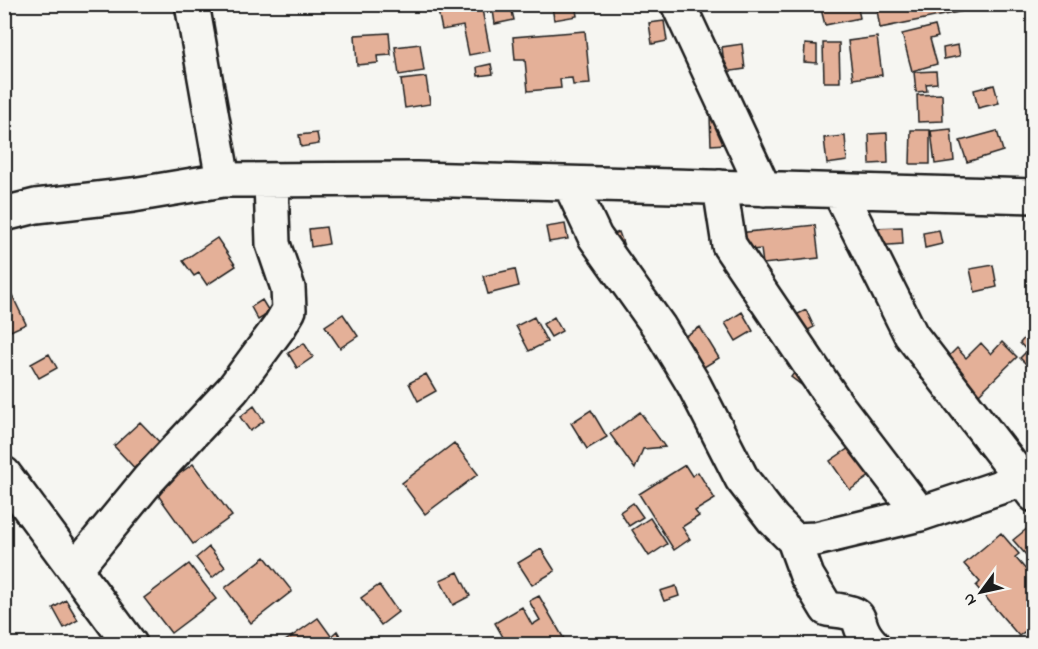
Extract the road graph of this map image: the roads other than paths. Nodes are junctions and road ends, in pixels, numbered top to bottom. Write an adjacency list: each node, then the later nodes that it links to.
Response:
1 (192, 4): 3 (street)
2 (678, 4): 7 (street)
3 (223, 180): 4 (street); 10 (street)
4 (270, 180): 5 (street); 15 (street)
5 (570, 184): 6 (street); 14 (street)
6 (720, 187): 7 (street); 13 (street)
7 (764, 189): 8 (street)
8 (839, 191): 9 (street); 12 (street)
9 (1034, 196)
10 (4, 214)
11 (4, 474): 15 (street)
12 (1027, 488): 13 (street)
13 (920, 514): 14 (street)
14 (794, 540): 17 (street)
15 (75, 569): 16 (street)
16 (130, 645)
17 (872, 645)

